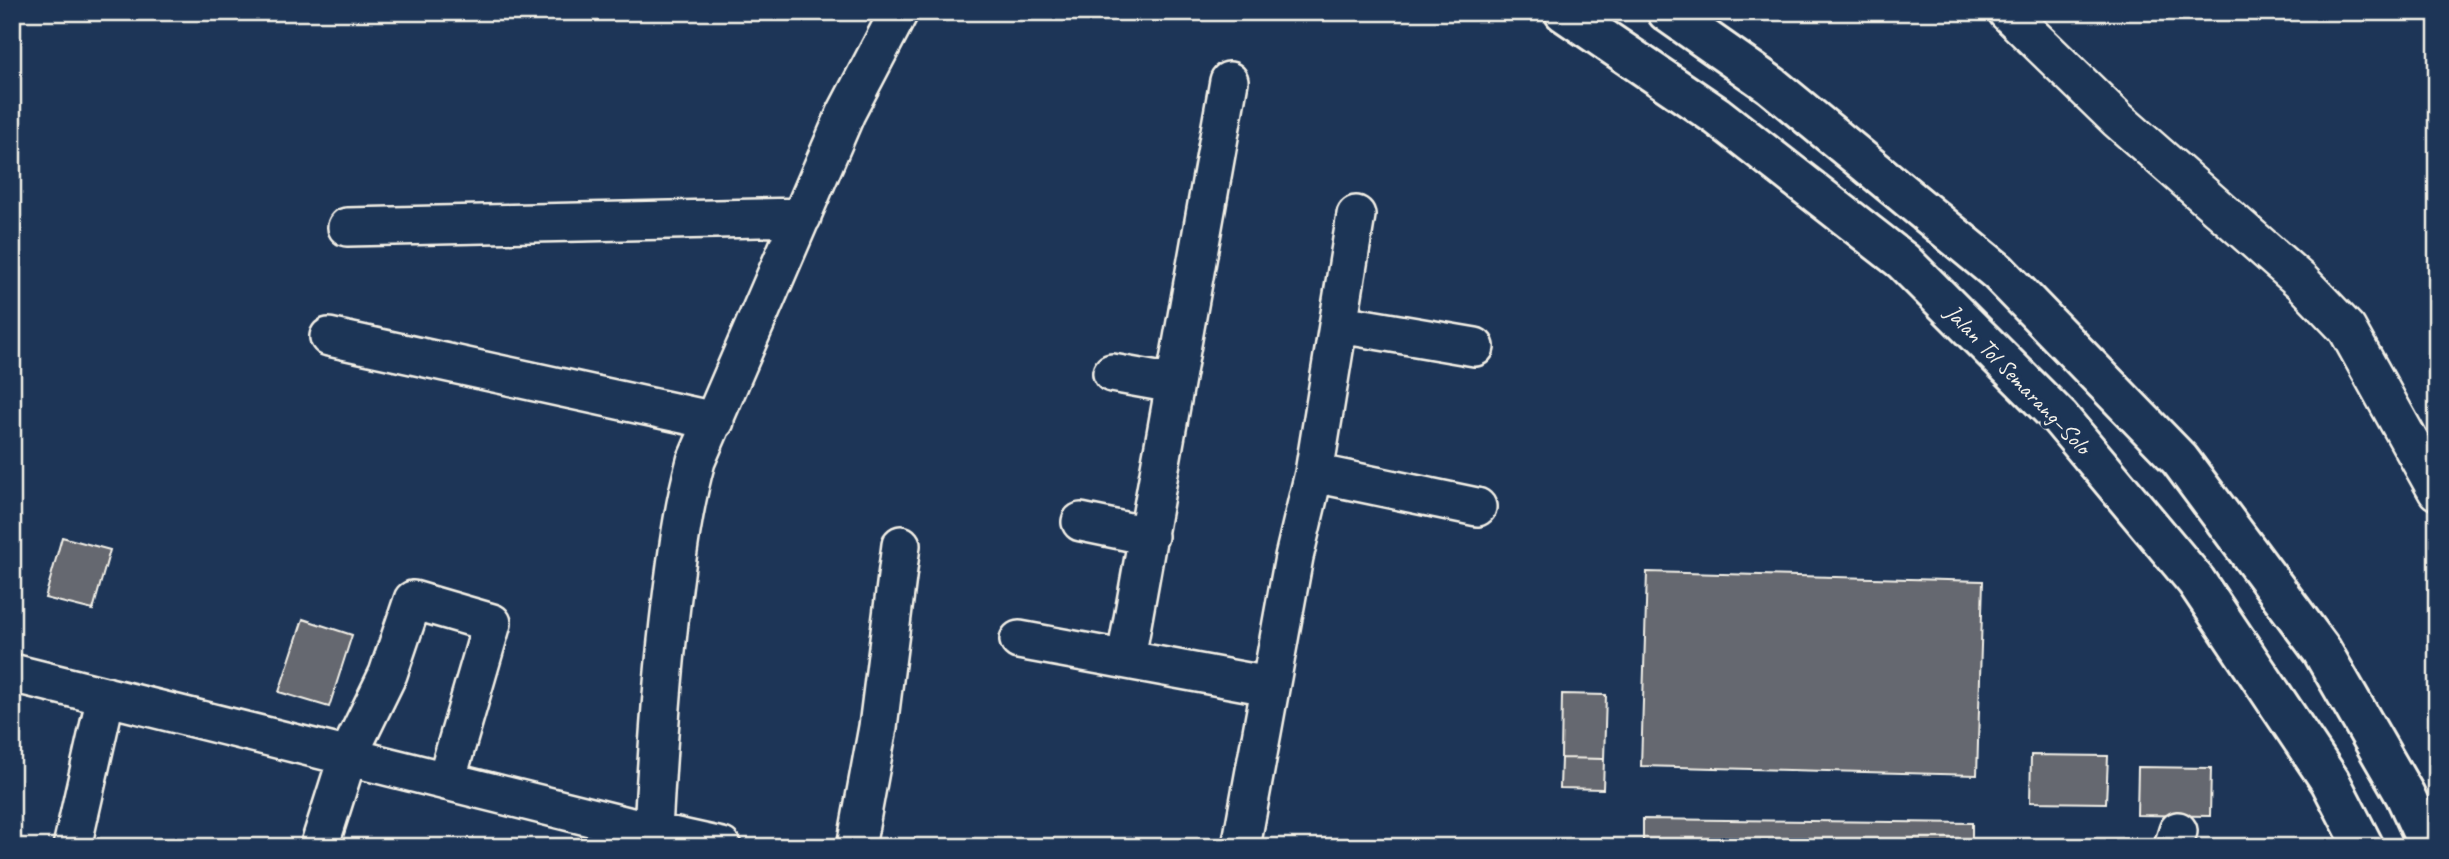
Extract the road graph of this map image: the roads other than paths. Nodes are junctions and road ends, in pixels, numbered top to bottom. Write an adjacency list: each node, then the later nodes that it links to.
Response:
1 (899, 12): 7 (street)
2 (1564, 12): 34 (highway, Jalan Tol Semarang–Solo)
3 (1667, 12): 35 (highway)
4 (2007, 12): 16 (street)
5 (1229, 81): 13 (street)
6 (1356, 215): 9 (street)
7 (802, 217): 8 (street); 14 (street)
8 (347, 226)
9 (1340, 324): 11 (street); 15 (street)
10 (329, 337): 14 (street)
11 (1475, 347)
12 (1112, 373): 13 (street)
13 (1174, 384): 19 (street)
14 (715, 421): 28 (street)
15 (1314, 473): 17 (street); 24 (street)
16 (2437, 491)
17 (1478, 506)
18 (1081, 522): 19 (street)
19 (1149, 536): 22 (street)
20 (901, 545): 32 (street)
21 (1019, 640): 22 (street)
22 (1126, 658): 24 (street)
23 (12, 673): 25 (street)
24 (1269, 686): 33 (street)
25 (106, 696): 26 (street); 29 (street)
26 (348, 756): 27 (street); 27 (street); 30 (street)
27 (446, 781): 28 (street)
28 (636, 834): 31 (street)
29 (72, 847)
30 (319, 847)
31 (722, 847)
32 (856, 847)
33 (1241, 847)
34 (2364, 847)
35 (2429, 847)

